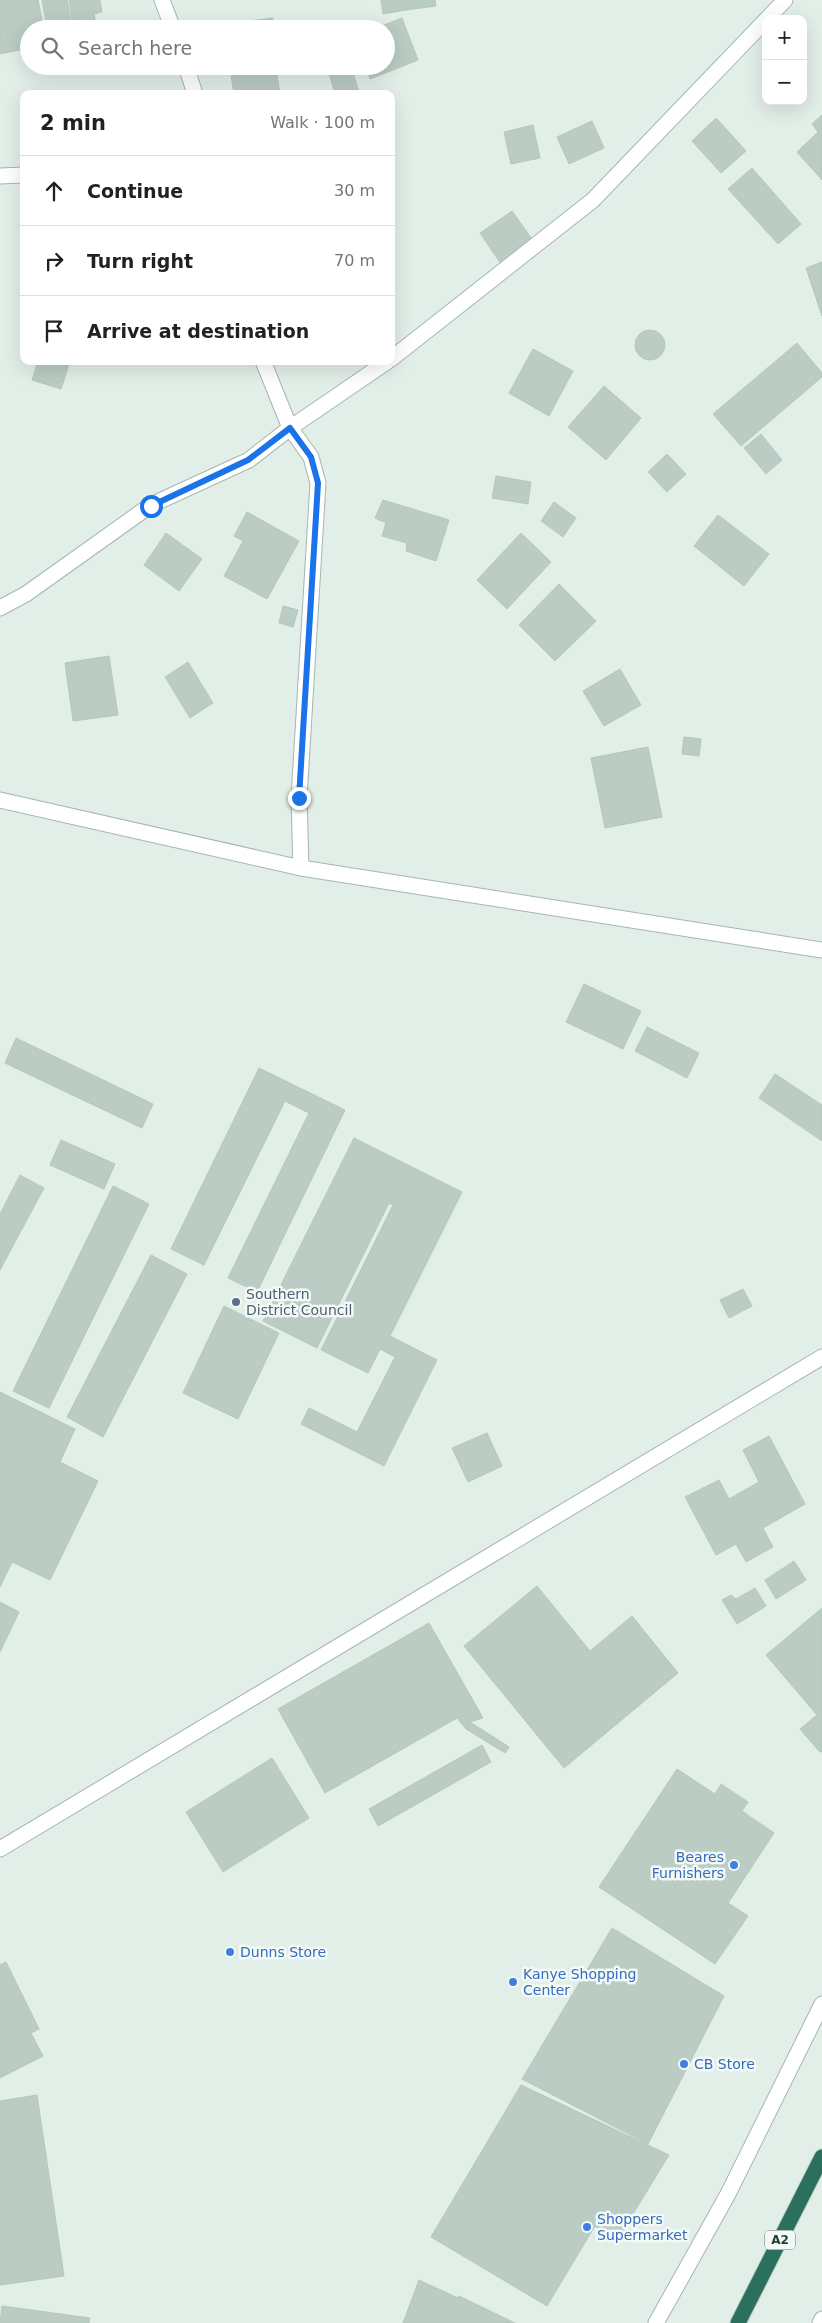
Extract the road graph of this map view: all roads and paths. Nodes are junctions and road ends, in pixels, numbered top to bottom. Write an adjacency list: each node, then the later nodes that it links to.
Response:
1 (162, 0): 4 (street)
2 (785, 0): 3 (street)
3 (770, 15)
4 (170, 20)
5 (762, 23): 10 (street)
6 (189, 75): 7 (street)
7 (194, 90)
8 (20, 175): 9 (street)
9 (0, 176)
10 (395, 356)
11 (265, 365): 13 (street)
12 (382, 365): 13 (street)
13 (290, 428): 14 (street); 16 (street)
14 (0, 608)
15 (0, 800): 16 (street)
16 (301, 868): 17 (street)
17 (822, 950)
18 (822, 1358): 19 (street)
19 (0, 1849)
20 (822, 2004): 23 (street)
21 (822, 2157): 24 (highway, A2)
22 (822, 2319): 25 (street)
23 (656, 2323)
24 (738, 2323)
25 (820, 2323)

